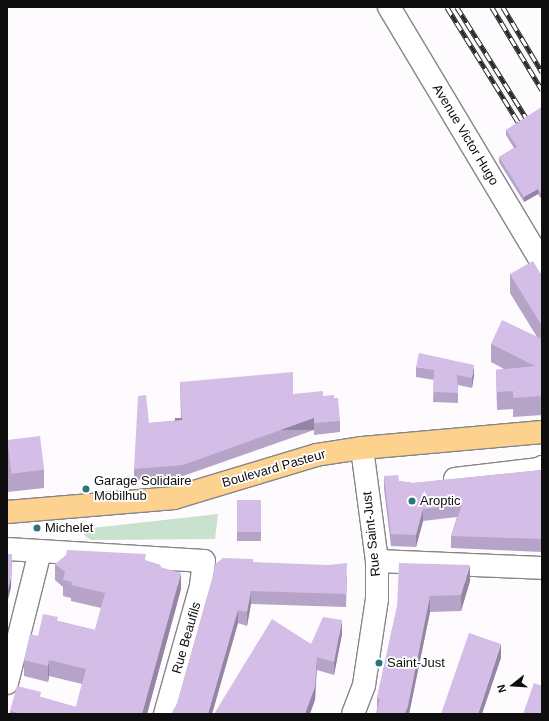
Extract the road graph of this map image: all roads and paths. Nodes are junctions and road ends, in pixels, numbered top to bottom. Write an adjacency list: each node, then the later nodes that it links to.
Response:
1 (389, 7): 2 (street, Avenue Victor Hugo)
2 (542, 263)
3 (542, 432): 4 (main road, Boulevard Pasteur)
4 (362, 448): 7 (main road, Boulevard Pasteur); 10 (street, Rue Saint-Just)
5 (542, 467): 6 (street)
6 (439, 481)
7 (7, 512)
8 (7, 549): 9 (street)
9 (40, 552): 12 (street); 13 (street, Rue Beaufils)
10 (377, 561): 11 (street); 14 (street, Rue Saint-Just)
11 (542, 568)
12 (7, 683)
13 (165, 714)
14 (353, 714)

